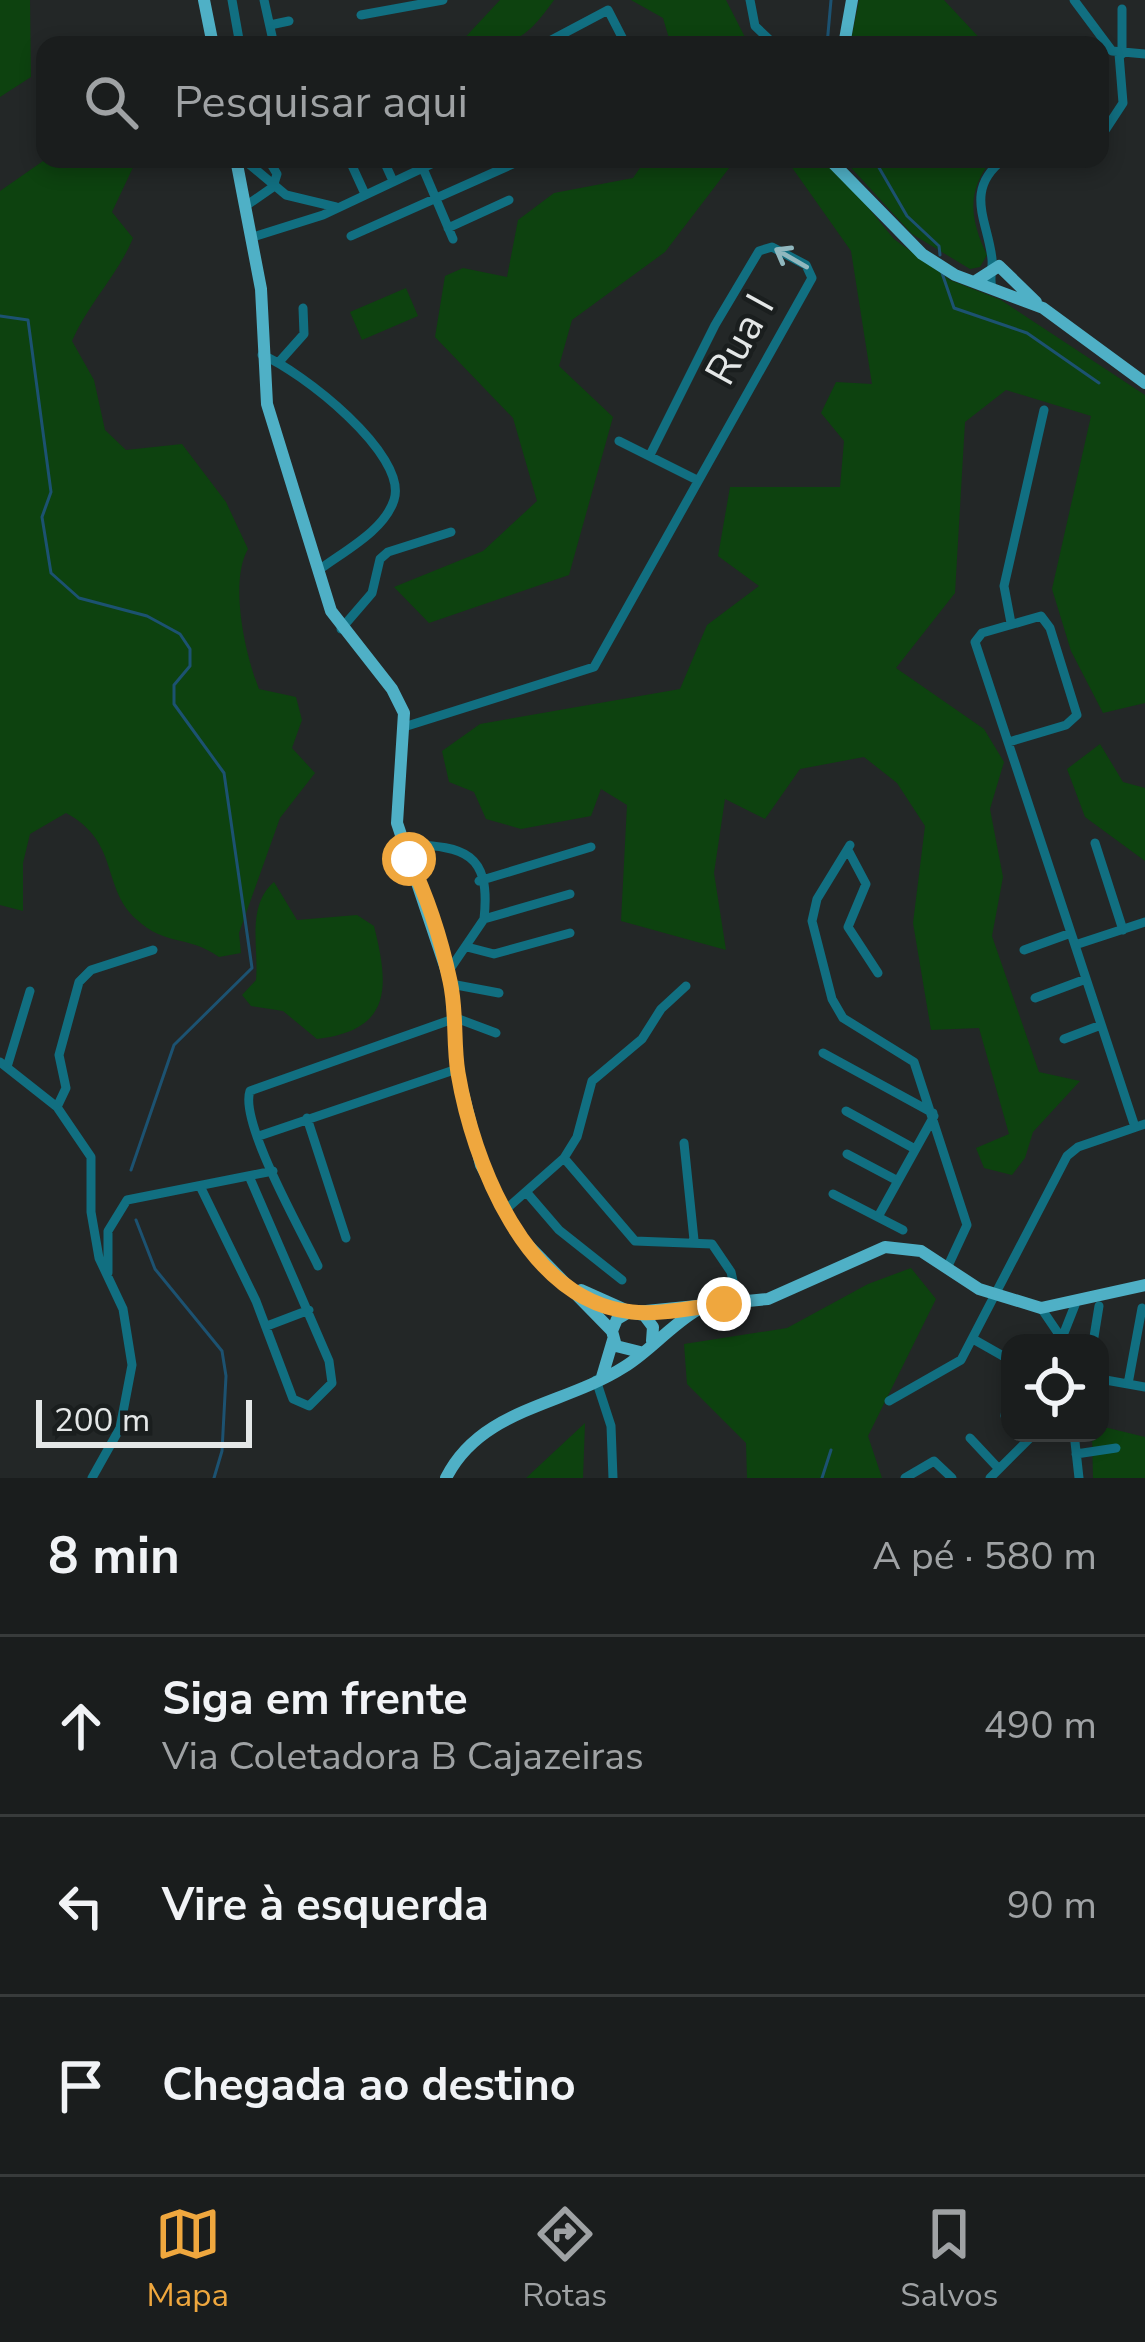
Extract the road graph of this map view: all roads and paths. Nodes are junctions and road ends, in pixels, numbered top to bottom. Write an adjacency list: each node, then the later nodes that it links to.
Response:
1 (204, 0): 12 (main road)
2 (232, 0): 13 (street)
3 (264, 0): 11 (street)
4 (442, 0): 9 (street)
5 (750, 0): 17 (street)
6 (852, 0): 18 (main road)
7 (1074, 0): 19 (street)
8 (1122, 9): 21 (street)
9 (361, 16)
10 (290, 21): 11 (street)
11 (270, 25): 14 (street)
12 (211, 36)
13 (238, 36)
14 (272, 36)
15 (566, 36): 16 (street)
16 (621, 36)
17 (766, 36)
18 (846, 36)
19 (1098, 36)
20 (1109, 47): 21 (street)
21 (1121, 54): 22 (street); 23 (street)
22 (1145, 54)
23 (1109, 124)
24 (241, 168): 39 (main road)
25 (250, 168): 35 (street)
26 (273, 168): 35 (street)
27 (351, 168): 36 (street)
28 (387, 168): 34 (street)
29 (413, 168): 34 (street)
30 (423, 168): 37 (street)
31 (504, 168): 37 (street)
32 (838, 168): 46 (main road)
33 (996, 168): 43 (street)
34 (393, 181): 36 (street)
35 (273, 187): 39 (street); 40 (street)
36 (365, 194): 40 (street)
37 (436, 198): 38 (street); 42 (street)
38 (509, 200)
39 (247, 205): 41 (main road)
40 (336, 207): 41 (street)
41 (252, 230): 50 (main road)
42 (351, 236)
43 (989, 248): 44 (street); 45 (street)
44 (992, 268): 45 (main road); 46 (main road); 47 (street)
45 (1008, 270): 47 (street); 49 (main road)
46 (974, 282): 47 (main road)
47 (997, 290): 49 (main road)
48 (303, 308): 51 (street)
49 (1043, 308): 52 (main road)
50 (262, 355): 51 (street); 58 (main road)
51 (279, 362): 58 (street)
52 (1145, 383)
53 (1044, 410): 59 (street)
54 (619, 441): 55 (street)
55 (650, 455): 56 (street); 56 (street, Rua I, one-way to 55)
56 (698, 480): 61 (street, Rua I)
57 (451, 532): 60 (street)
58 (319, 570): 60 (main road)
59 (1011, 622): 62 (street); 62 (street)
60 (341, 629): 61 (main road)
61 (407, 726): 63 (main road)
62 (1010, 742): 72 (street)
63 (402, 843): 66 (street); 78 (main road)
64 (1095, 843): 70 (street)
65 (591, 847): 66 (street)
66 (479, 880): 68 (street)
67 (570, 894): 68 (street)
68 (484, 919): 74 (street)
69 (1145, 922): 70 (street)
70 (1123, 929): 73 (street)
71 (570, 933): 74 (street)
72 (1071, 933): 73 (street); 76 (street)
73 (1075, 945): 79 (street)
74 (467, 947): 78 (street)
75 (153, 950): 91 (street)
76 (1024, 950)
77 (878, 973): 93 (street)
78 (449, 978): 82 (street); 84 (main road)
79 (1086, 980): 83 (street); 85 (street)
80 (686, 986): 100 (street)
81 (30, 991): 89 (street)
82 (499, 993)
83 (1035, 998)
84 (455, 1018): 86 (street); 90 (main road); 96 (street)
85 (1101, 1025): 87 (street); 95 (street)
86 (496, 1033)
87 (1064, 1039)
88 (823, 1053): 93 (street)
89 (5, 1069): 91 (street)
90 (457, 1069): 94 (street); 107 (main road)
91 (57, 1107): 116 (street)
92 (846, 1111): 98 (street)
93 (933, 1114): 98 (street); 113 (street)
94 (307, 1118): 96 (street); 110 (street)
95 (1140, 1125): 118 (street)
96 (259, 1136): 101 (street)
97 (684, 1143): 111 (street)
98 (915, 1149): 103 (street)
99 (847, 1154): 103 (street)
100 (564, 1158): 105 (street); 111 (street)
101 (273, 1171): 102 (street); 112 (street)
102 (249, 1176): 104 (street); 125 (street)
103 (898, 1181): 108 (street)
104 (200, 1186): 116 (street); 127 (street)
105 (528, 1194): 107 (street); 114 (street)
106 (833, 1194): 108 (street)
107 (504, 1210): 115 (main road)
108 (879, 1215): 109 (street)
109 (903, 1230)
110 (346, 1238)
111 (694, 1240): 119 (street)
112 (318, 1266)
113 (947, 1268): 118 (main road); 119 (main road)
114 (622, 1280)
115 (567, 1283): 126 (main road); 131 (main road)
116 (109, 1284): 146 (street)
117 (1145, 1285): 120 (main road)
118 (996, 1296): 124 (main road); 132 (street)
119 (738, 1303): 121 (main road)
120 (1075, 1305): 124 (main road); 129 (street)
121 (704, 1306): 126 (main road); 133 (main road)
122 (1099, 1306): 130 (street)
123 (1142, 1307): 137 (street)
124 (1041, 1308): 128 (street)
125 (309, 1310): 127 (street); 127 (street)
126 (633, 1312): 131 (main road); 133 (main road)
127 (267, 1326)
128 (1056, 1334)
129 (1063, 1334)
130 (1094, 1334)
131 (612, 1336): 133 (main road); 135 (main road)
132 (974, 1339): 134 (street); 139 (street)
133 (646, 1347): 135 (main road)
134 (1001, 1355)
135 (599, 1378): 147 (main road); 148 (street)
136 (1109, 1381): 137 (street)
137 (1128, 1384): 138 (street)
138 (1145, 1387)
139 (889, 1401)
140 (970, 1438): 145 (street)
141 (1023, 1442): 145 (street)
142 (1075, 1442): 144 (street)
143 (1116, 1448): 144 (street)
144 (1077, 1460): 152 (street); 153 (street)
145 (999, 1469): 151 (street)
146 (92, 1478)
147 (446, 1478)
148 (613, 1478)
149 (905, 1478): 150 (street)
150 (952, 1478)
151 (990, 1478)
152 (1064, 1478)
153 (1079, 1478)

